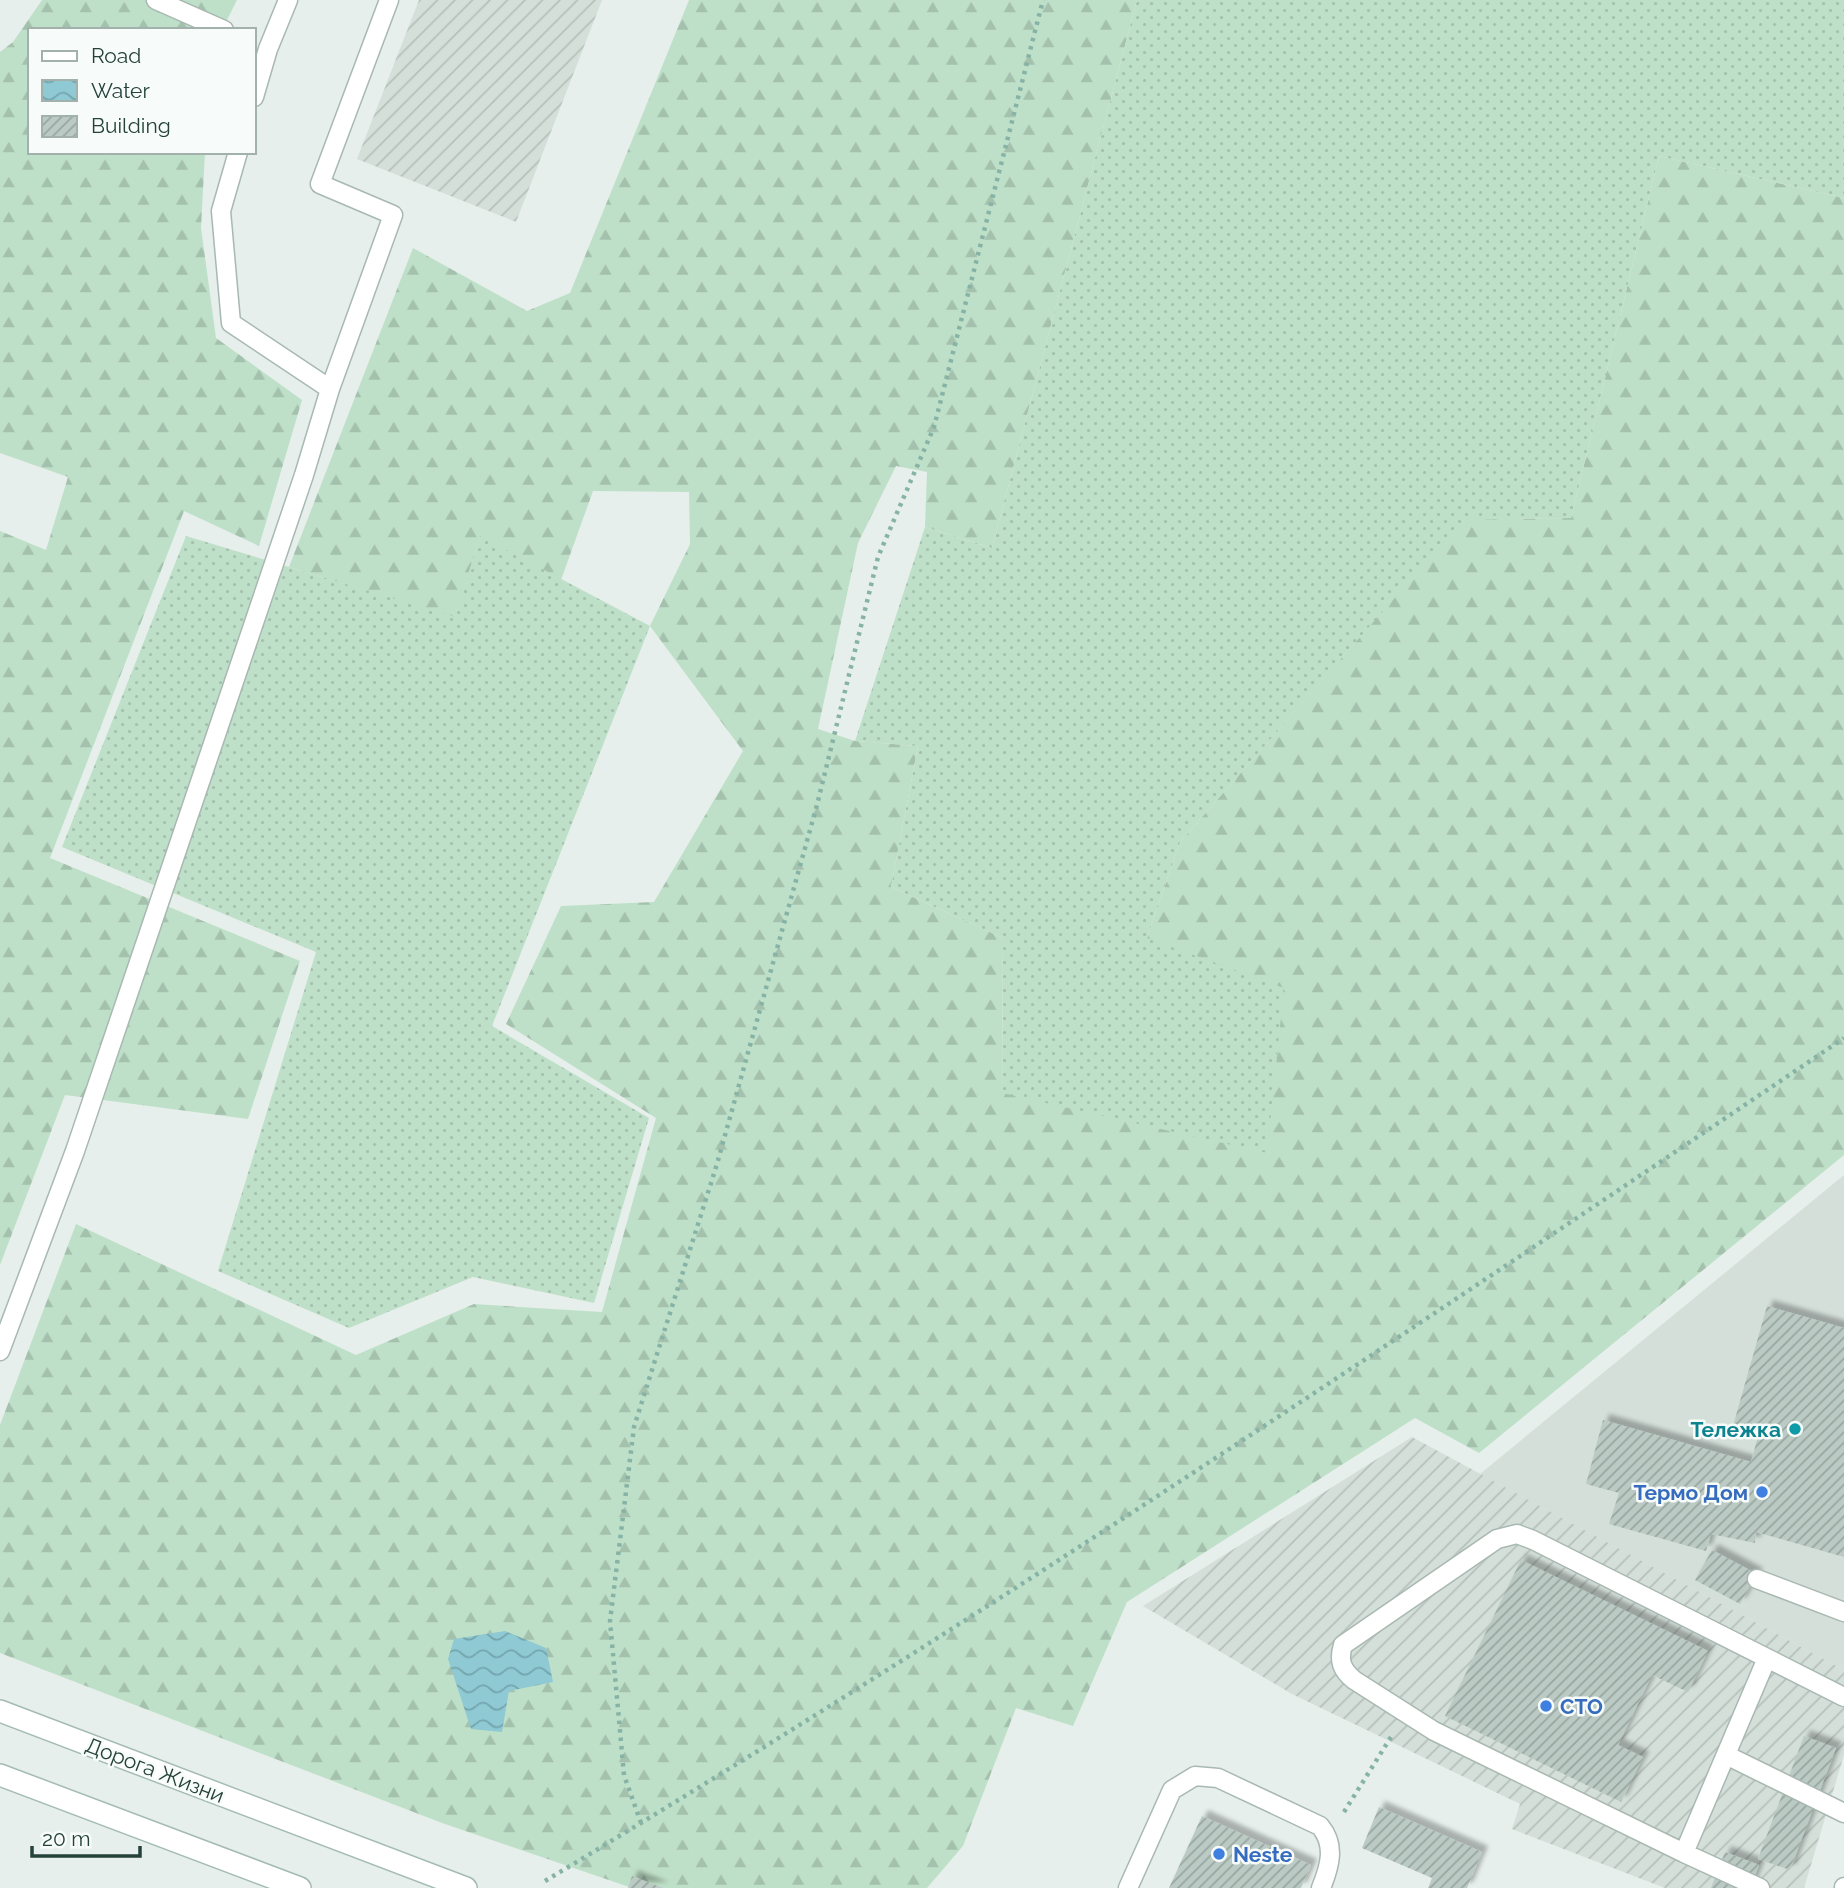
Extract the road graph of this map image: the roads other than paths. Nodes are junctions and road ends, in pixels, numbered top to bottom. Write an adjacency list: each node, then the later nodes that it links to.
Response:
1 (156, 0): 4 (lane)
2 (288, 0): 5 (lane)
3 (389, 0): 8 (lane)
4 (219, 28)
5 (261, 46): 6 (lane)
6 (256, 82)
7 (237, 154): 8 (lane)
8 (330, 389): 9 (lane)
9 (0, 1351)
10 (1757, 1579): 11 (lane)
11 (1844, 1612)
12 (1767, 1658): 13 (lane); 15 (lane); 18 (lane)
13 (1844, 1697)
14 (0, 1711): 20 (main road, Дорога Жизни)
15 (1726, 1755): 17 (lane); 18 (lane)
16 (0, 1775): 19 (main road)
17 (1844, 1813)
18 (1684, 1853): 23 (lane)
19 (300, 1888)
20 (466, 1888)
21 (1128, 1888): 22 (lane)
22 (1321, 1888)
23 (1760, 1888)

